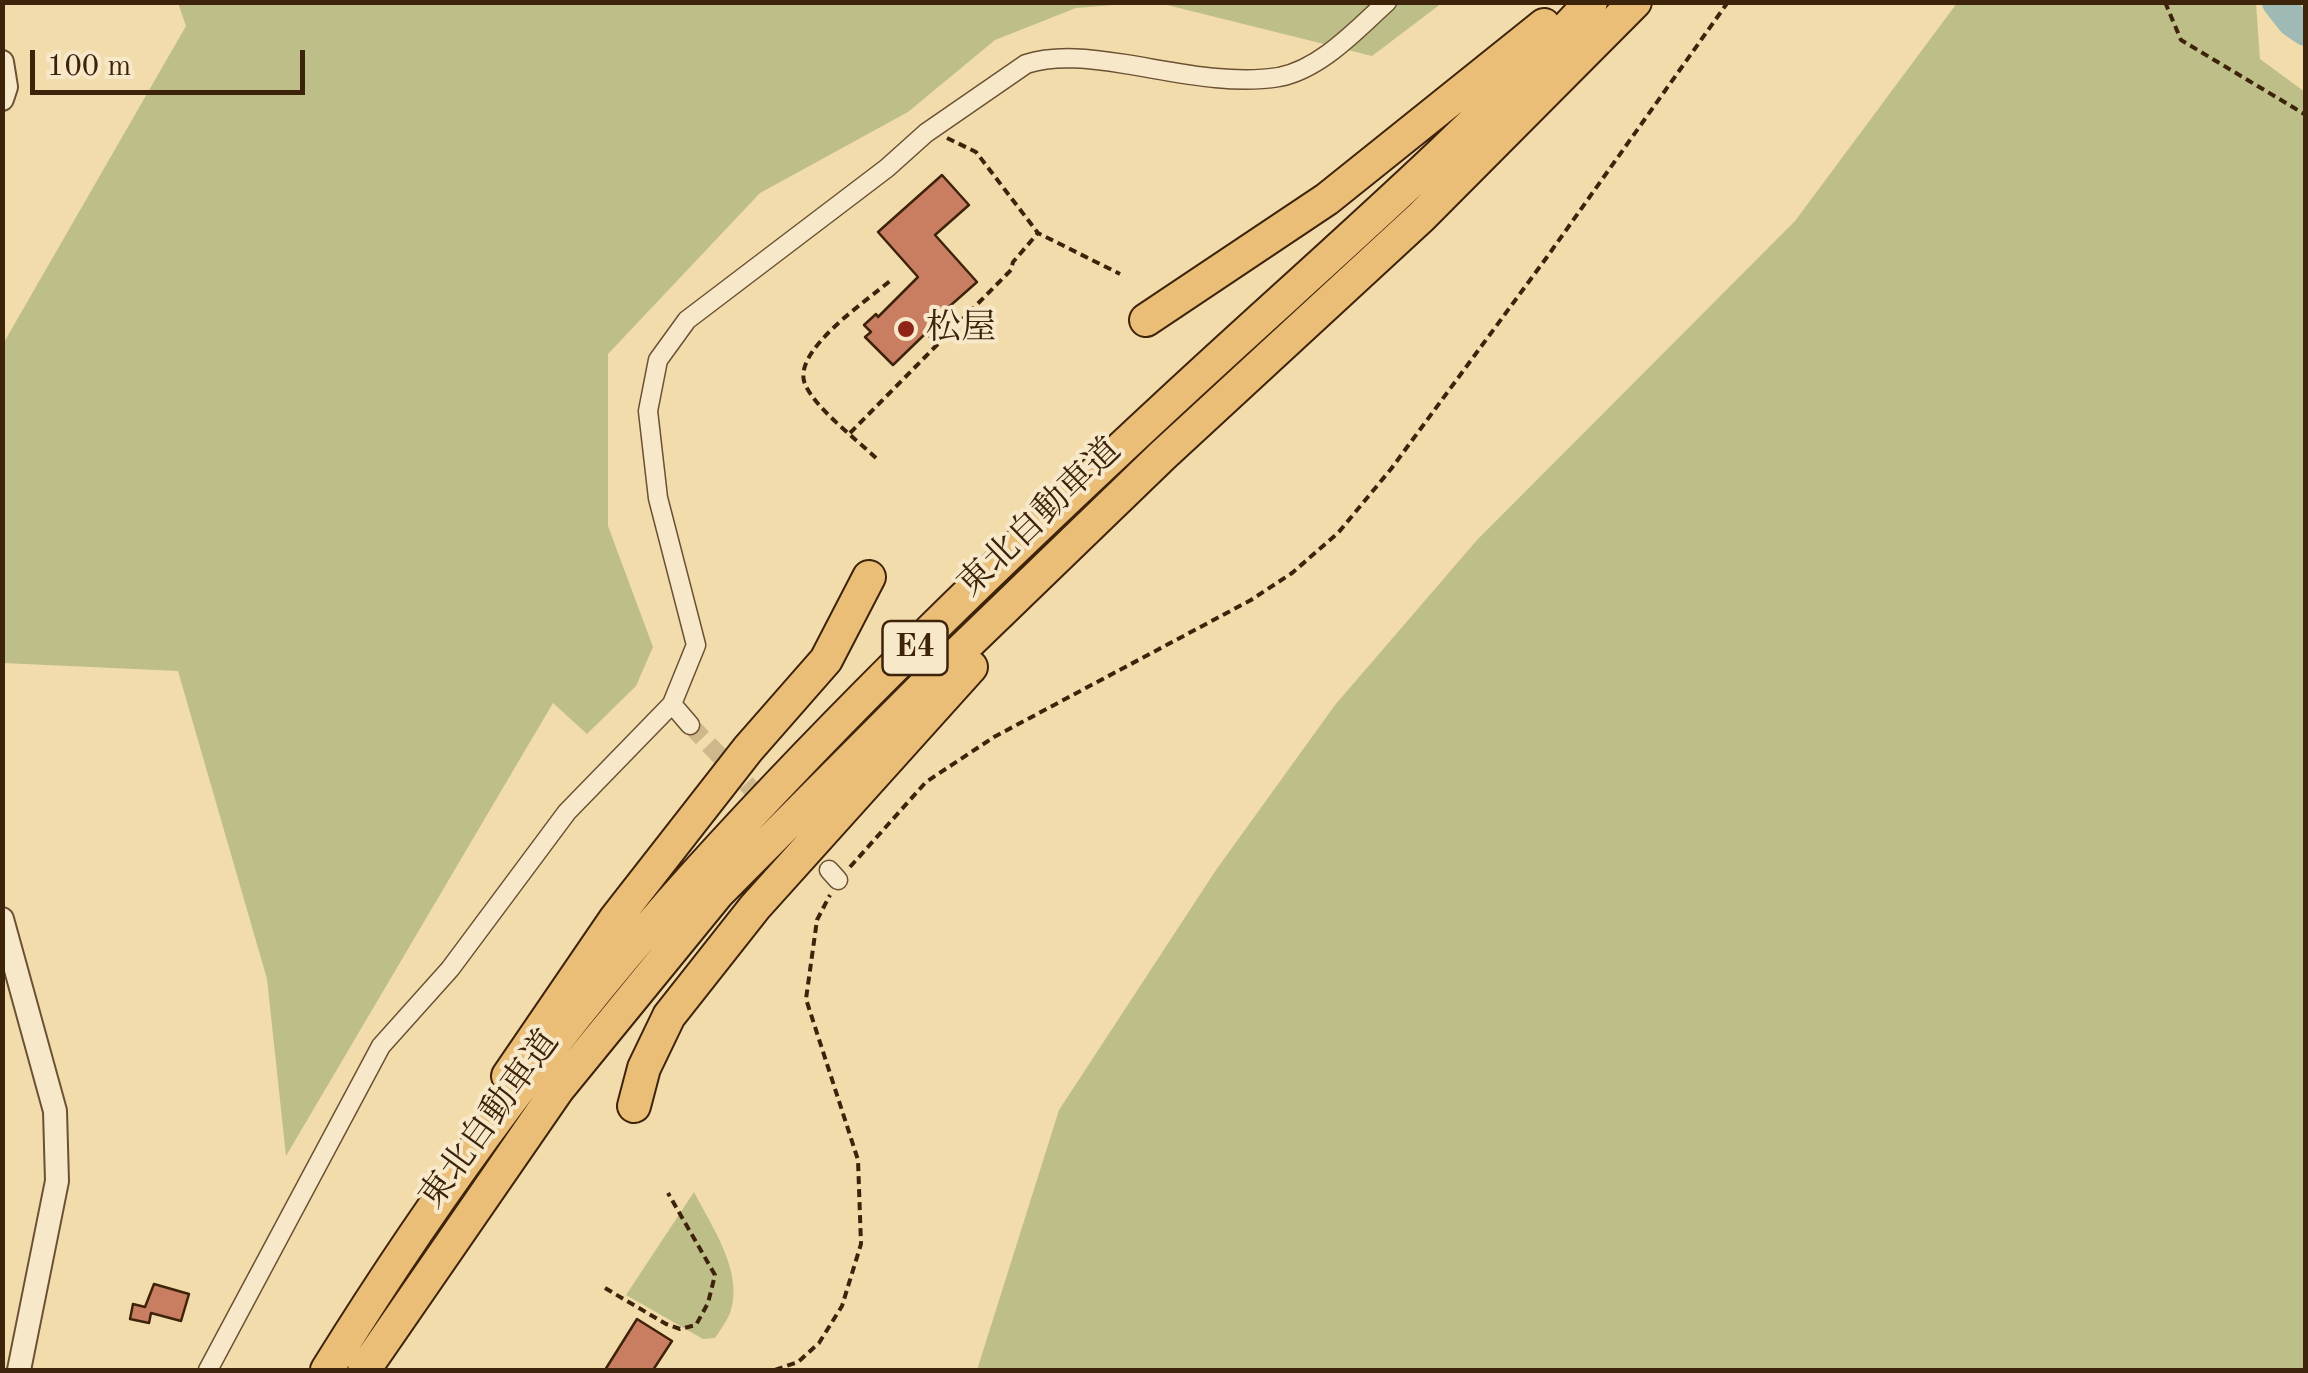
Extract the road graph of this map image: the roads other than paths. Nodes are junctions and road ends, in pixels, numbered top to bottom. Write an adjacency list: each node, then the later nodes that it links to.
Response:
1 (1387, 2): 10 (street)
2 (1570, 2): 7 (highway)
3 (1591, 2): 14 (highway, 東北自動車道 / E4)
4 (1635, 2): 8 (highway, 東北自動車道 / E4)
5 (2, 62): 6 (street)
6 (2, 99)
7 (1146, 320)
8 (1162, 456): 13 (highway); 18 (highway, 東北自動車道 / E4)
9 (869, 578): 14 (highway)
10 (672, 704): 11 (street); 16 (street)
11 (690, 726)
12 (2, 918): 15 (street)
13 (634, 1106)
14 (351, 1331): 17 (highway, 東北自動車道 / E4)
15 (20, 1370)
16 (208, 1370)
17 (327, 1370)
18 (364, 1370)

